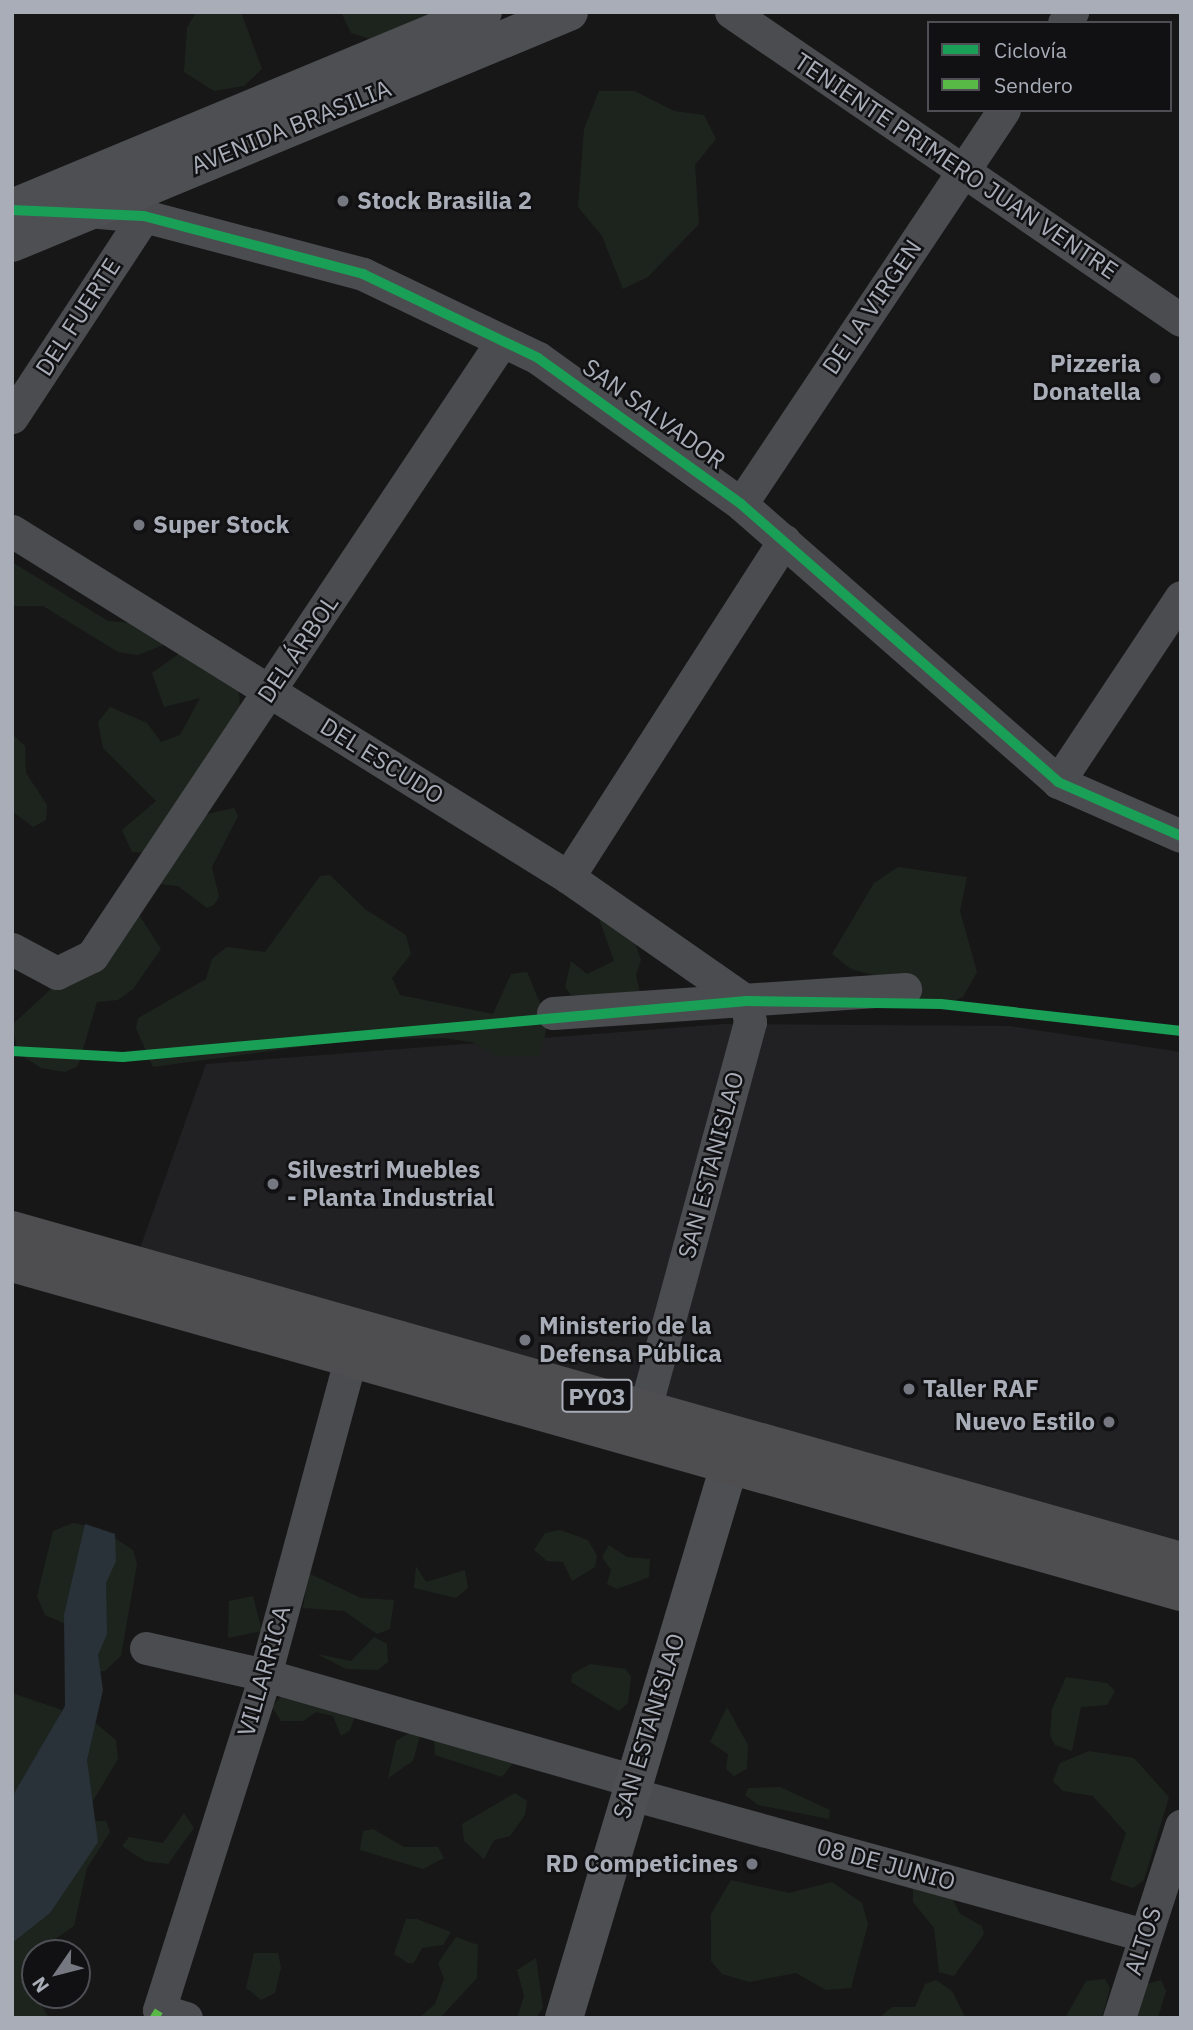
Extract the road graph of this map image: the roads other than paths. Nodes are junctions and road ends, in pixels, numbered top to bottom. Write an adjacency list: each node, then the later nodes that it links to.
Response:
1 (483, 12): 6 (main road, AVENIDA BRASILIA)
2 (569, 12): 7 (main road, AVENIDA BRASILIA)
3 (731, 12): 5 (street, TENIENTE PRIMERO JUAN VENTRE)
4 (1003, 112): 5 (street, DE LA VIRGEN)
5 (964, 169): 10 (street, TENIENTE PRIMERO JUAN VENTRE); 13 (street, DE LA VIRGEN)
6 (12, 209): 7 (street, SAN SALVADOR)
7 (88, 211): 8 (street, SAN SALVADOR); 9 (main road, AVENIDA BRASILIA)
8 (144, 216): 11 (street, SAN SALVADOR); 12 (street, DEL FUERTE)
9 (12, 243)
10 (1181, 320)
11 (502, 341): 13 (street, SAN SALVADOR); 17 (street, DEL ÁRBOL)
12 (12, 418)
13 (741, 504): 15 (street, SAN SALVADOR)
14 (12, 531): 17 (street, DEL ESCUDO)
15 (784, 540): 18 (street, SAN SALVADOR); 20 (street)
16 (1181, 597): 18 (street)
17 (270, 691): 20 (street, DEL ESCUDO); 21 (street, DEL ÁRBOL)
18 (1058, 782): 19 (street, SAN SALVADOR)
19 (1181, 836)
20 (568, 877): 23 (street, DEL ESCUDO)
21 (12, 949)
22 (905, 989): 23 (street)
23 (744, 999): 24 (street); 28 (street, SAN ESTANISLAO)
24 (553, 1013)
25 (12, 1230): 27 (highway, PY03)
26 (12, 1263): 27 (highway, PY03)
27 (355, 1343): 28 (highway, PY03); 29 (highway, PY03); 33 (street, VILLARRICA)
28 (645, 1409): 29 (highway, PY03)
29 (734, 1450): 30 (highway, PY03); 31 (highway, PY03); 34 (main road, SAN ESTANISLAO)
30 (1181, 1561)
31 (1181, 1592)
32 (145, 1648): 33 (street, 08 DE JUNIO)
33 (265, 1675): 34 (street, 08 DE JUNIO); 37 (street, VILLARRICA)
34 (630, 1786): 36 (street, 08 DE JUNIO); 38 (main road, SAN ESTANISLAO)
35 (1181, 1826): 36 (street, ALTOS)
36 (1144, 1935): 39 (street, ALTOS)
37 (172, 2014)
38 (564, 2018)
39 (1119, 2018)

